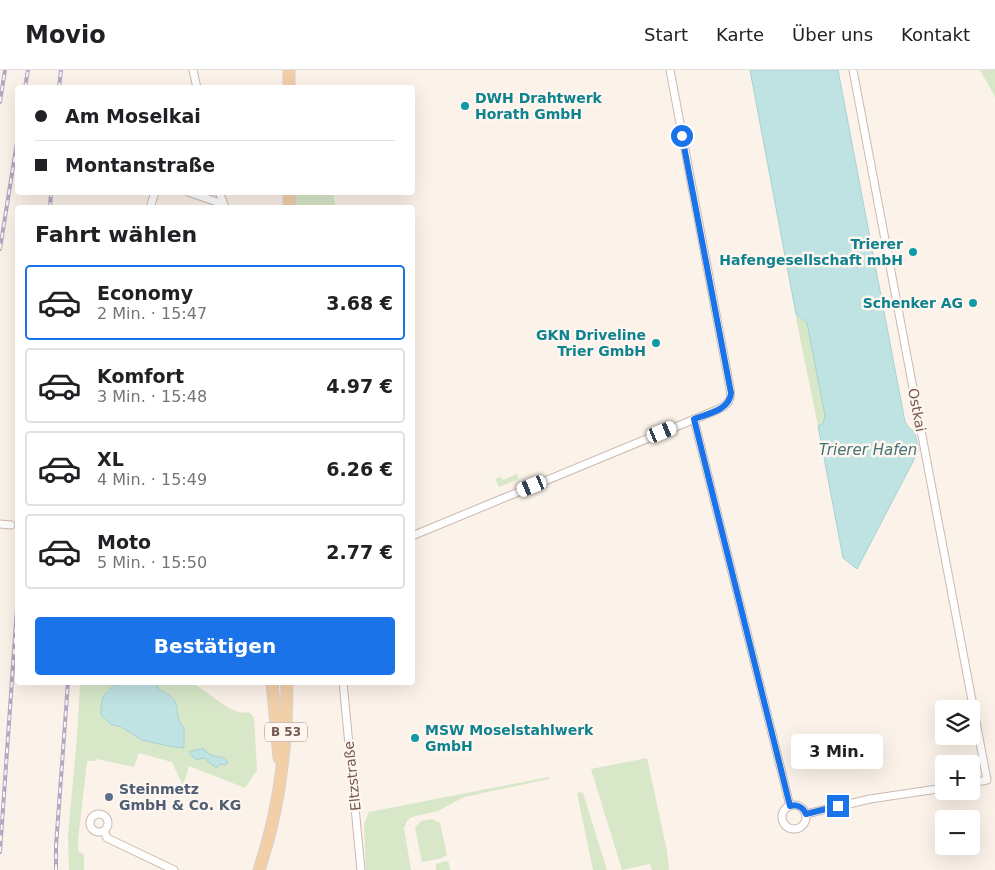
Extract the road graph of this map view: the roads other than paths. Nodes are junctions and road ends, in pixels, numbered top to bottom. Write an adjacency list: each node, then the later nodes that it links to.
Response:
1 (193, 70): 5 (street)
2 (289, 70): 6 (main road)
3 (670, 70): 9 (street)
4 (853, 70): 17 (street, Ostkai)
5 (196, 85)
6 (289, 85)
7 (196, 195): 8 (street)
8 (221, 205)
9 (694, 419): 12 (street); 19 (street)
10 (0, 524): 11 (street)
11 (11, 524)
12 (415, 535)
13 (272, 685): 16 (main road)
14 (287, 685): 16 (main road, B 53)
15 (343, 685): 24 (street, Eltzstraße)
16 (281, 781): 23 (main road, B 53)
17 (980, 781)
18 (935, 789): 20 (street)
19 (790, 806): 20 (street); 20 (street)
20 (806, 814)
21 (104, 831): 22 (street)
22 (174, 870)
23 (259, 870)
24 (361, 870)

